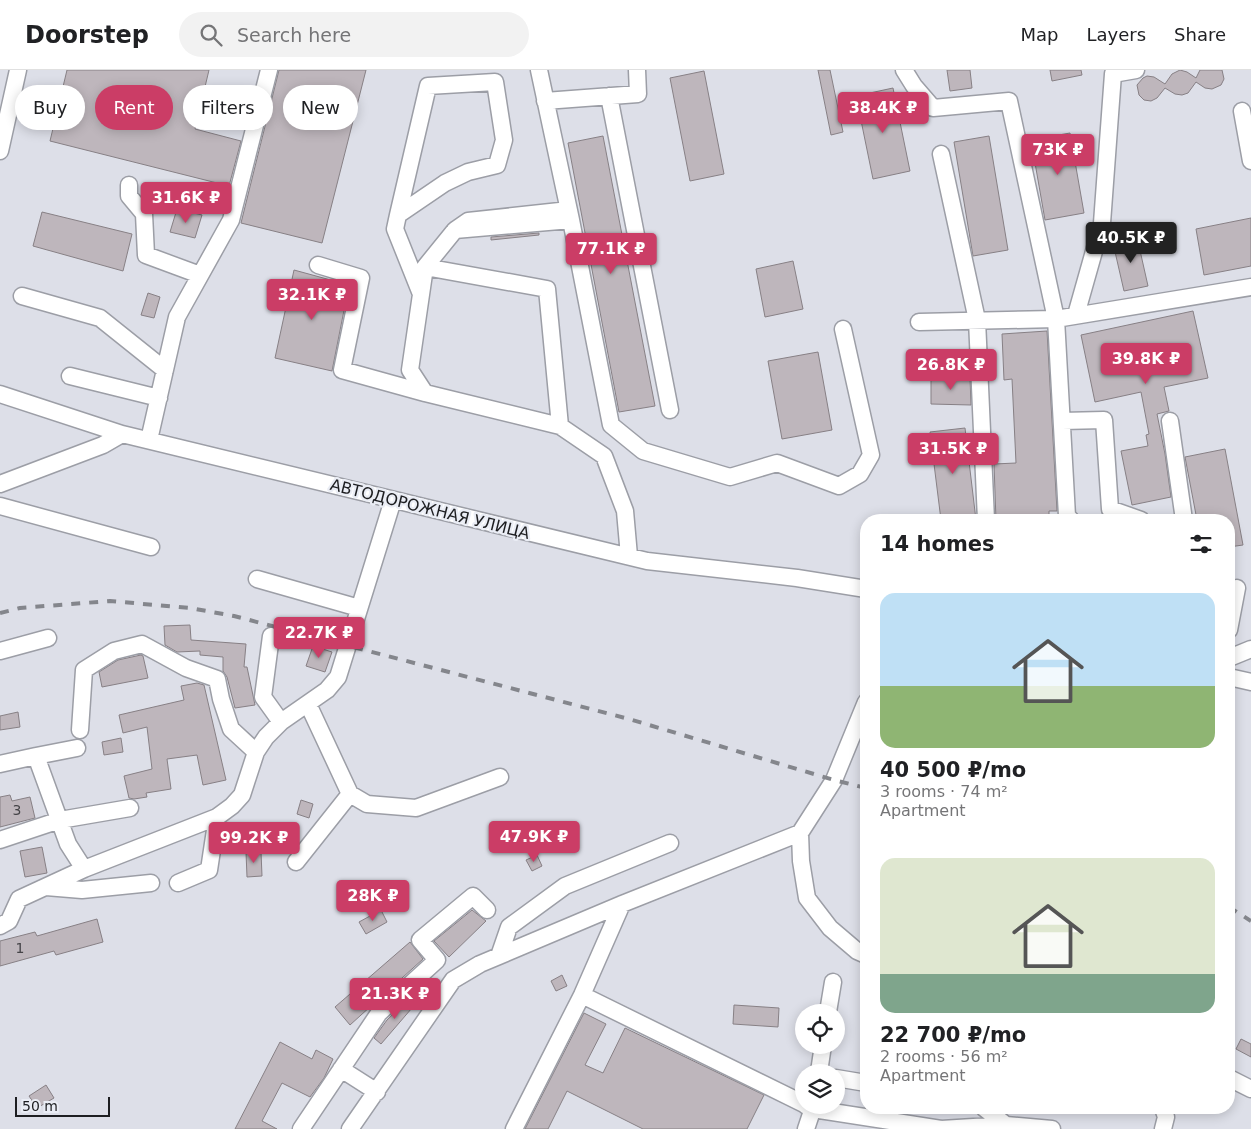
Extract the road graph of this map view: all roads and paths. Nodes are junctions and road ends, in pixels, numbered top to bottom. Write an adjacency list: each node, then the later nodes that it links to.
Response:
1 (18, 70): 11 (street)
2 (269, 70): 19 (street)
3 (539, 70): 9 (street)
4 (637, 70): 8 (street)
5 (904, 70): 24 (street)
6 (1136, 70): 7 (street)
7 (1111, 72): 23 (street)
8 (609, 96): 9 (street); 33 (street)
9 (544, 101): 16 (street)
10 (1242, 110): 13 (street)
11 (0, 151)
12 (941, 154): 25 (street)
13 (1251, 161)
14 (129, 185): 19 (street)
15 (398, 215): 15 (street); 21 (street)
16 (570, 215): 18 (street); 27 (street)
17 (318, 265): 30 (street)
18 (425, 267): 21 (street); 36 (street)
19 (200, 276): 28 (street)
20 (1251, 287): 23 (street)
21 (421, 294): 30 (street)
22 (22, 296): 28 (street)
23 (1076, 315): 24 (street)
24 (1056, 319): 25 (street); 34 (street)
25 (977, 320): 26 (street); 42 (street)
26 (919, 322)
27 (843, 329)
28 (165, 370): 32 (street)
29 (70, 376): 32 (street)
30 (425, 393): 36 (street)
31 (0, 394): 37 (street, АВТОДОРОЖНАЯ УЛИЦА)
32 (159, 398): 38 (street)
33 (670, 410)
34 (1062, 421): 43 (street); 44 (street)
35 (1170, 422): 45 (street)
36 (560, 426): 47 (street)
37 (122, 434): 38 (street, АВТОДОРОЖНАЯ УЛИЦА); 39 (street)
38 (149, 440): 40 (street, АВТОДОРОЖНАЯ УЛИЦА)
39 (0, 484)
40 (393, 500): 47 (street, АВТОДОРОЖНАЯ УЛИЦА); 52 (street)
41 (0, 506): 46 (street)
42 (986, 514)
43 (1067, 514)
44 (1124, 514)
45 (1183, 514)
46 (151, 548)
47 (629, 556): 49 (street, АВТОДОРОЖНАЯ УЛИЦА)
48 (258, 578): 52 (street)
49 (860, 588)
50 (1239, 588): 51 (street)
51 (1235, 605)
52 (359, 608): 60 (street)
53 (271, 636): 62 (street)
54 (48, 638): 56 (street)
55 (1251, 649): 57 (street)
56 (0, 651)
57 (1235, 656)
58 (1235, 678): 59 (street)
59 (1251, 682)
60 (308, 704): 62 (street); 69 (street)
61 (860, 717): 73 (street)
62 (281, 722): 65 (street)
63 (80, 730): 65 (street)
64 (77, 748): 66 (street)
65 (256, 752): 71 (street)
66 (36, 756): 67 (street); 72 (street)
67 (0, 764)
68 (500, 777): 69 (street)
69 (350, 794): 76 (street)
70 (130, 808): 72 (street)
71 (218, 817): 77 (street); 79 (street)
72 (60, 820): 74 (street); 77 (street)
73 (800, 833): 81 (street); 84 (street)
74 (0, 840)
75 (670, 843): 85 (street)
76 (296, 862)
77 (84, 869): 80 (street)
78 (151, 883): 80 (street)
79 (178, 883)
80 (46, 887): 83 (street)
81 (622, 904): 85 (street); 87 (street)
82 (487, 910): 89 (street)
83 (0, 926)
84 (860, 948)
85 (499, 956): 94 (street)
86 (833, 982): 88 (street)
87 (582, 995): 95 (street); 103 (street)
88 (829, 1004)
89 (341, 1069): 94 (street); 101 (street)
90 (845, 1080): 92 (street)
91 (1235, 1081): 93 (street)
92 (860, 1082)
93 (1251, 1089)
94 (376, 1092): 102 (street)
95 (795, 1099)
96 (845, 1112): 100 (street)
97 (808, 1114): 104 (street)
98 (992, 1114): 100 (street)
99 (1165, 1114): 106 (street)
100 (1006, 1125): 105 (street)
101 (301, 1129)
102 (350, 1129)
103 (514, 1129)
104 (806, 1129)
105 (1052, 1129)
106 (1163, 1129)

